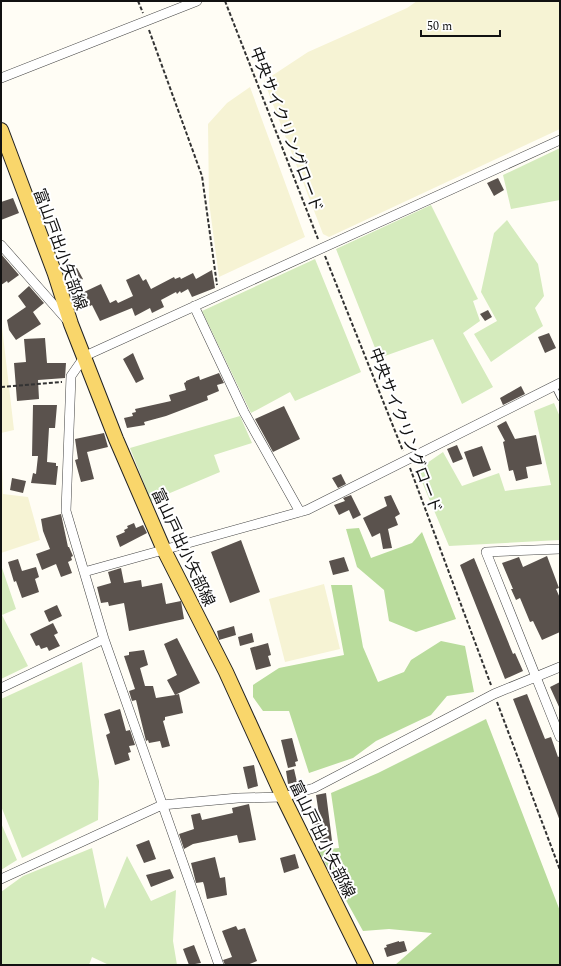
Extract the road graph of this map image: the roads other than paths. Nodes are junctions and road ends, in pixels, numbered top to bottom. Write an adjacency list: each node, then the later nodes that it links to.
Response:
1 (197, 1): 2 (street)
2 (1, 78)
3 (1, 130): 7 (main road, 富山戸出小矢部線)
4 (560, 140): 6 (street)
5 (1, 245): 7 (street)
6 (194, 306): 8 (street); 11 (street)
7 (70, 324): 8 (main road, 富山戸出小矢部線)
8 (85, 356): 13 (main road, 富山戸出小矢部線); 14 (street)
9 (557, 384): 10 (lane); 11 (street)
10 (560, 398)
11 (300, 512): 13 (street)
12 (560, 549): 17 (street)
13 (164, 550): 14 (street); 20 (main road, 富山戸出小矢部線)
14 (84, 572): 15 (street)
15 (104, 639): 18 (street); 21 (street)
16 (560, 667): 17 (street)
17 (536, 677): 19 (street); 20 (street)
18 (1, 688)
19 (560, 737)
20 (283, 797): 21 (street); 24 (main road, 富山戸出小矢部線)
21 (162, 804): 22 (street); 23 (street)
22 (1, 879)
23 (219, 965)
24 (366, 965)

